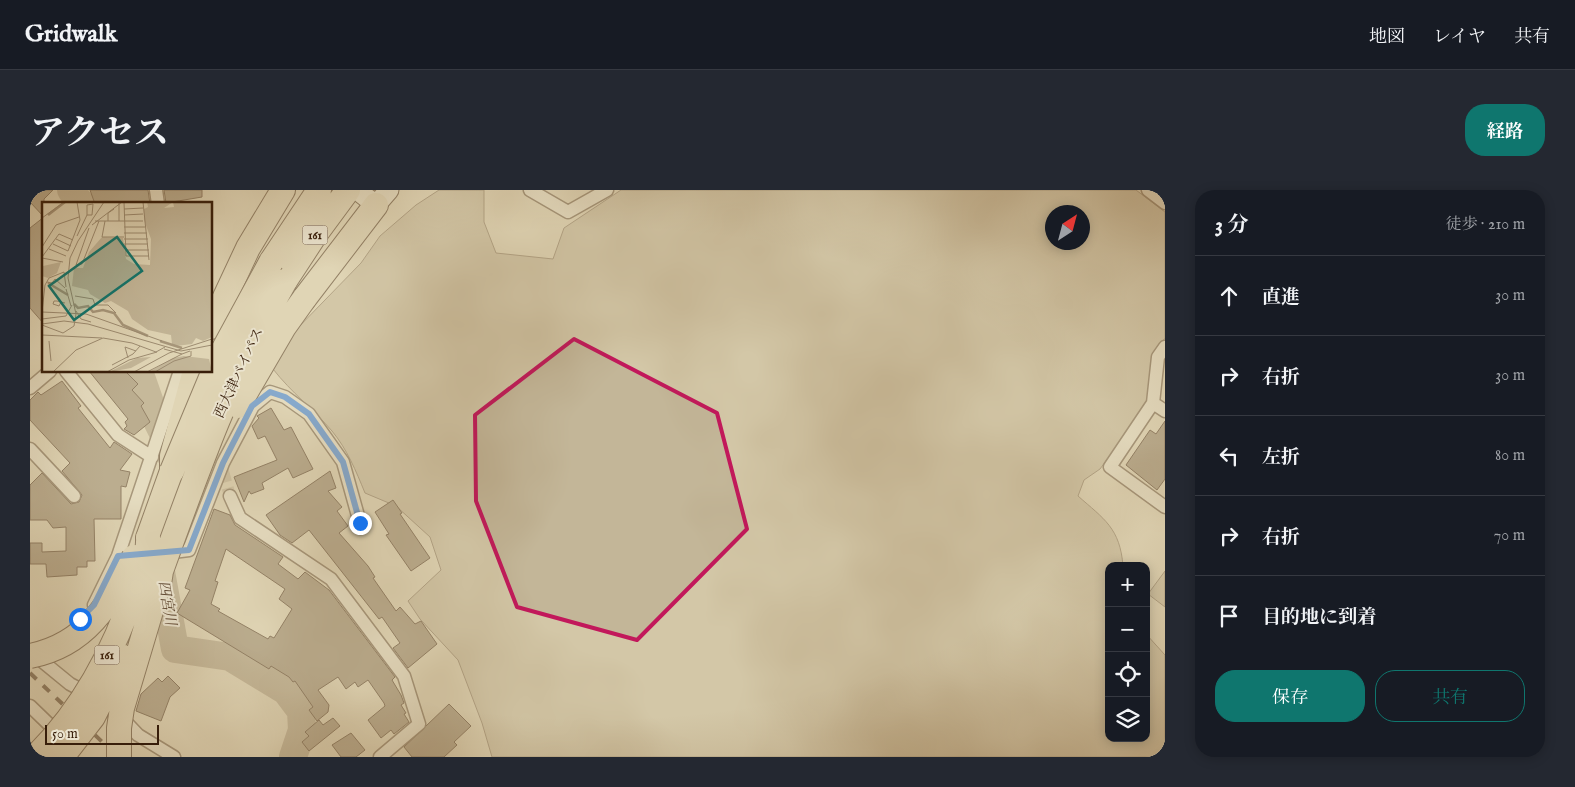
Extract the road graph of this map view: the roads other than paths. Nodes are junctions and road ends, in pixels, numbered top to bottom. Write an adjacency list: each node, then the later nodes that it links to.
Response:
1 (283, 190): 8 (highway)
2 (319, 190): 19 (highway, 西大津バイパス / 161, bridge)
3 (530, 190): 4 (street)
4 (607, 190)
5 (1148, 190): 7 (street)
6 (369, 195): 19 (highway, 西大津バイパス / 161, bridge); 19 (highway, bridge)
7 (1165, 203)
8 (212, 325)
9 (1165, 347): 15 (street)
10 (49, 372): 14 (street)
11 (67, 372): 18 (street)
12 (180, 372): 18 (street)
13 (195, 372): 19 (highway)
14 (30, 388)
15 (1153, 403): 16 (street); 22 (street)
16 (1165, 411)
17 (32, 454): 20 (street)
18 (152, 457): 25 (street)
19 (184, 474): 24 (highway, 西大津バイパス / 161, bridge); 24 (highway, 西大津バイパス / 161)
20 (74, 496)
21 (230, 496): 36 (street)
22 (1165, 507)
23 (360, 523): 24 (street)
24 (157, 554): 25 (street); 28 (highway, 161, bridge); 31 (highway, 161, bridge); 32 (highway, 161, bridge); 34 (highway, 161, bridge)
25 (117, 559): 26 (street); 30 (street)
26 (30, 646)
27 (30, 651): 30 (street)
28 (30, 656)
29 (30, 706): 33 (street)
30 (126, 721): 35 (street)
31 (35, 757)
32 (62, 757)
33 (77, 757)
34 (119, 757)
35 (174, 757)
36 (380, 757)

